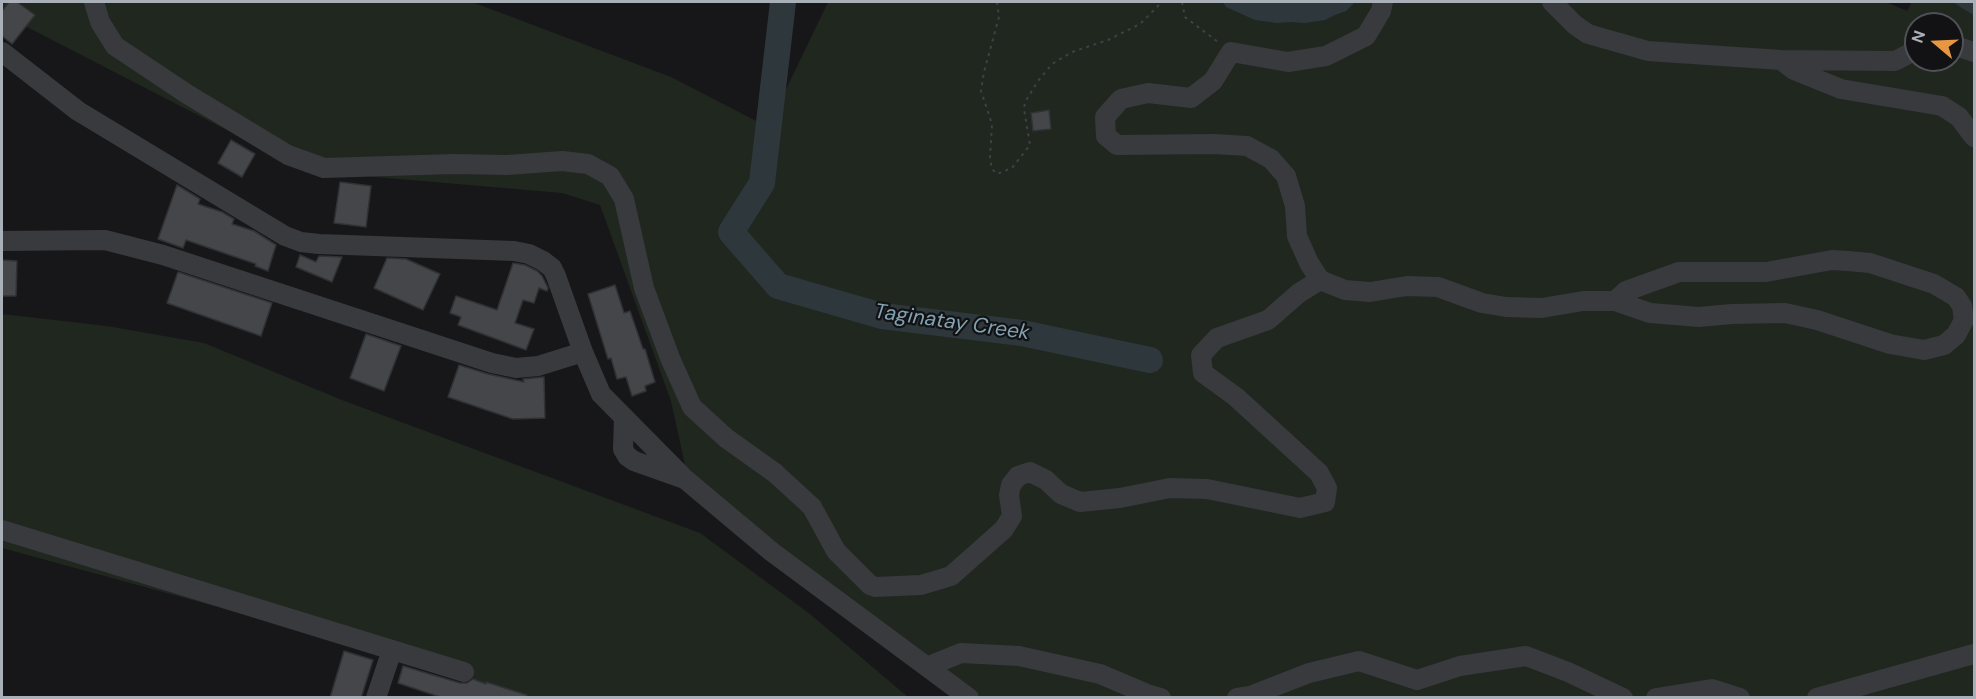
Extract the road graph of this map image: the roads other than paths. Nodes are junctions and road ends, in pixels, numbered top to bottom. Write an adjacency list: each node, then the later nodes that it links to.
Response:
1 (94, 2): 9 (street)
2 (1383, 2): 9 (street)
3 (1552, 2): 6 (street)
4 (2, 52): 11 (street)
5 (1904, 56): 6 (street)
6 (1781, 60): 7 (street)
7 (1974, 137)
8 (2, 241): 11 (street)
9 (1320, 280): 10 (street)
10 (1615, 301): 10 (street)
11 (583, 352): 15 (street)
12 (2, 530): 13 (street)
13 (392, 650): 16 (street); 17 (street)
14 (1974, 654): 24 (street)
15 (928, 666): 18 (street); 19 (street)
16 (464, 672)
17 (381, 696)
18 (969, 698)
19 (1161, 698)
20 (1237, 698): 21 (street)
21 (1623, 698)
22 (1656, 698): 23 (street)
23 (1740, 698)
24 (1817, 698)

